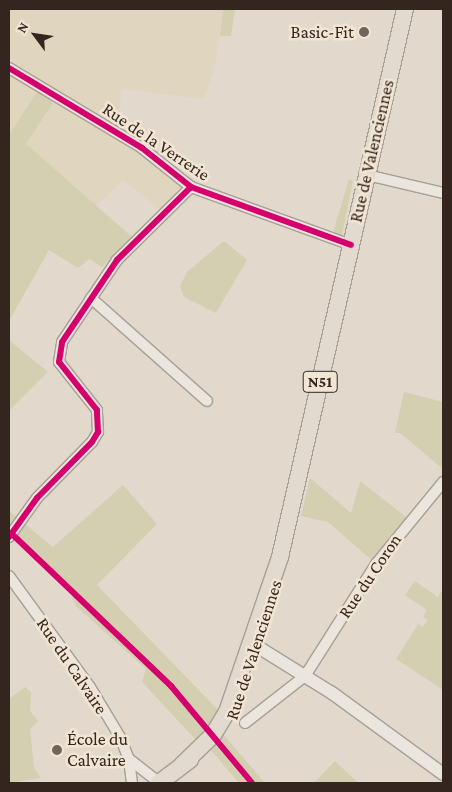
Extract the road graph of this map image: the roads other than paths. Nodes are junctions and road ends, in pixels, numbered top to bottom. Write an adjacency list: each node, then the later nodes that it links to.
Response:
1 (405, 9): 3 (main road, Rue de Valenciennes / N51)
2 (9, 68): 4 (street, Rue de la Verrerie)
3 (367, 175): 5 (street); 6 (main road, Rue de Valenciennes / N51)
4 (191, 187): 6 (street, Rue de la Verrerie); 7 (street)
5 (443, 193)
6 (351, 245): 12 (main road, Rue de Valenciennes / N51)
7 (91, 298): 8 (street); 10 (street)
8 (207, 401)
9 (443, 482): 13 (street, Rue du Coron)
10 (9, 537)
11 (9, 576): 15 (street, Rue du Calvaire)
12 (254, 644): 13 (street); 18 (main road, Rue de Valenciennes / N51)
13 (305, 676): 14 (street, Rue du Coron); 16 (street)
14 (246, 723)
15 (129, 759): 17 (street, Rue du Calvaire); 18 (street, Rue du Calvaire)
16 (443, 774)
17 (132, 783)
18 (159, 783)

